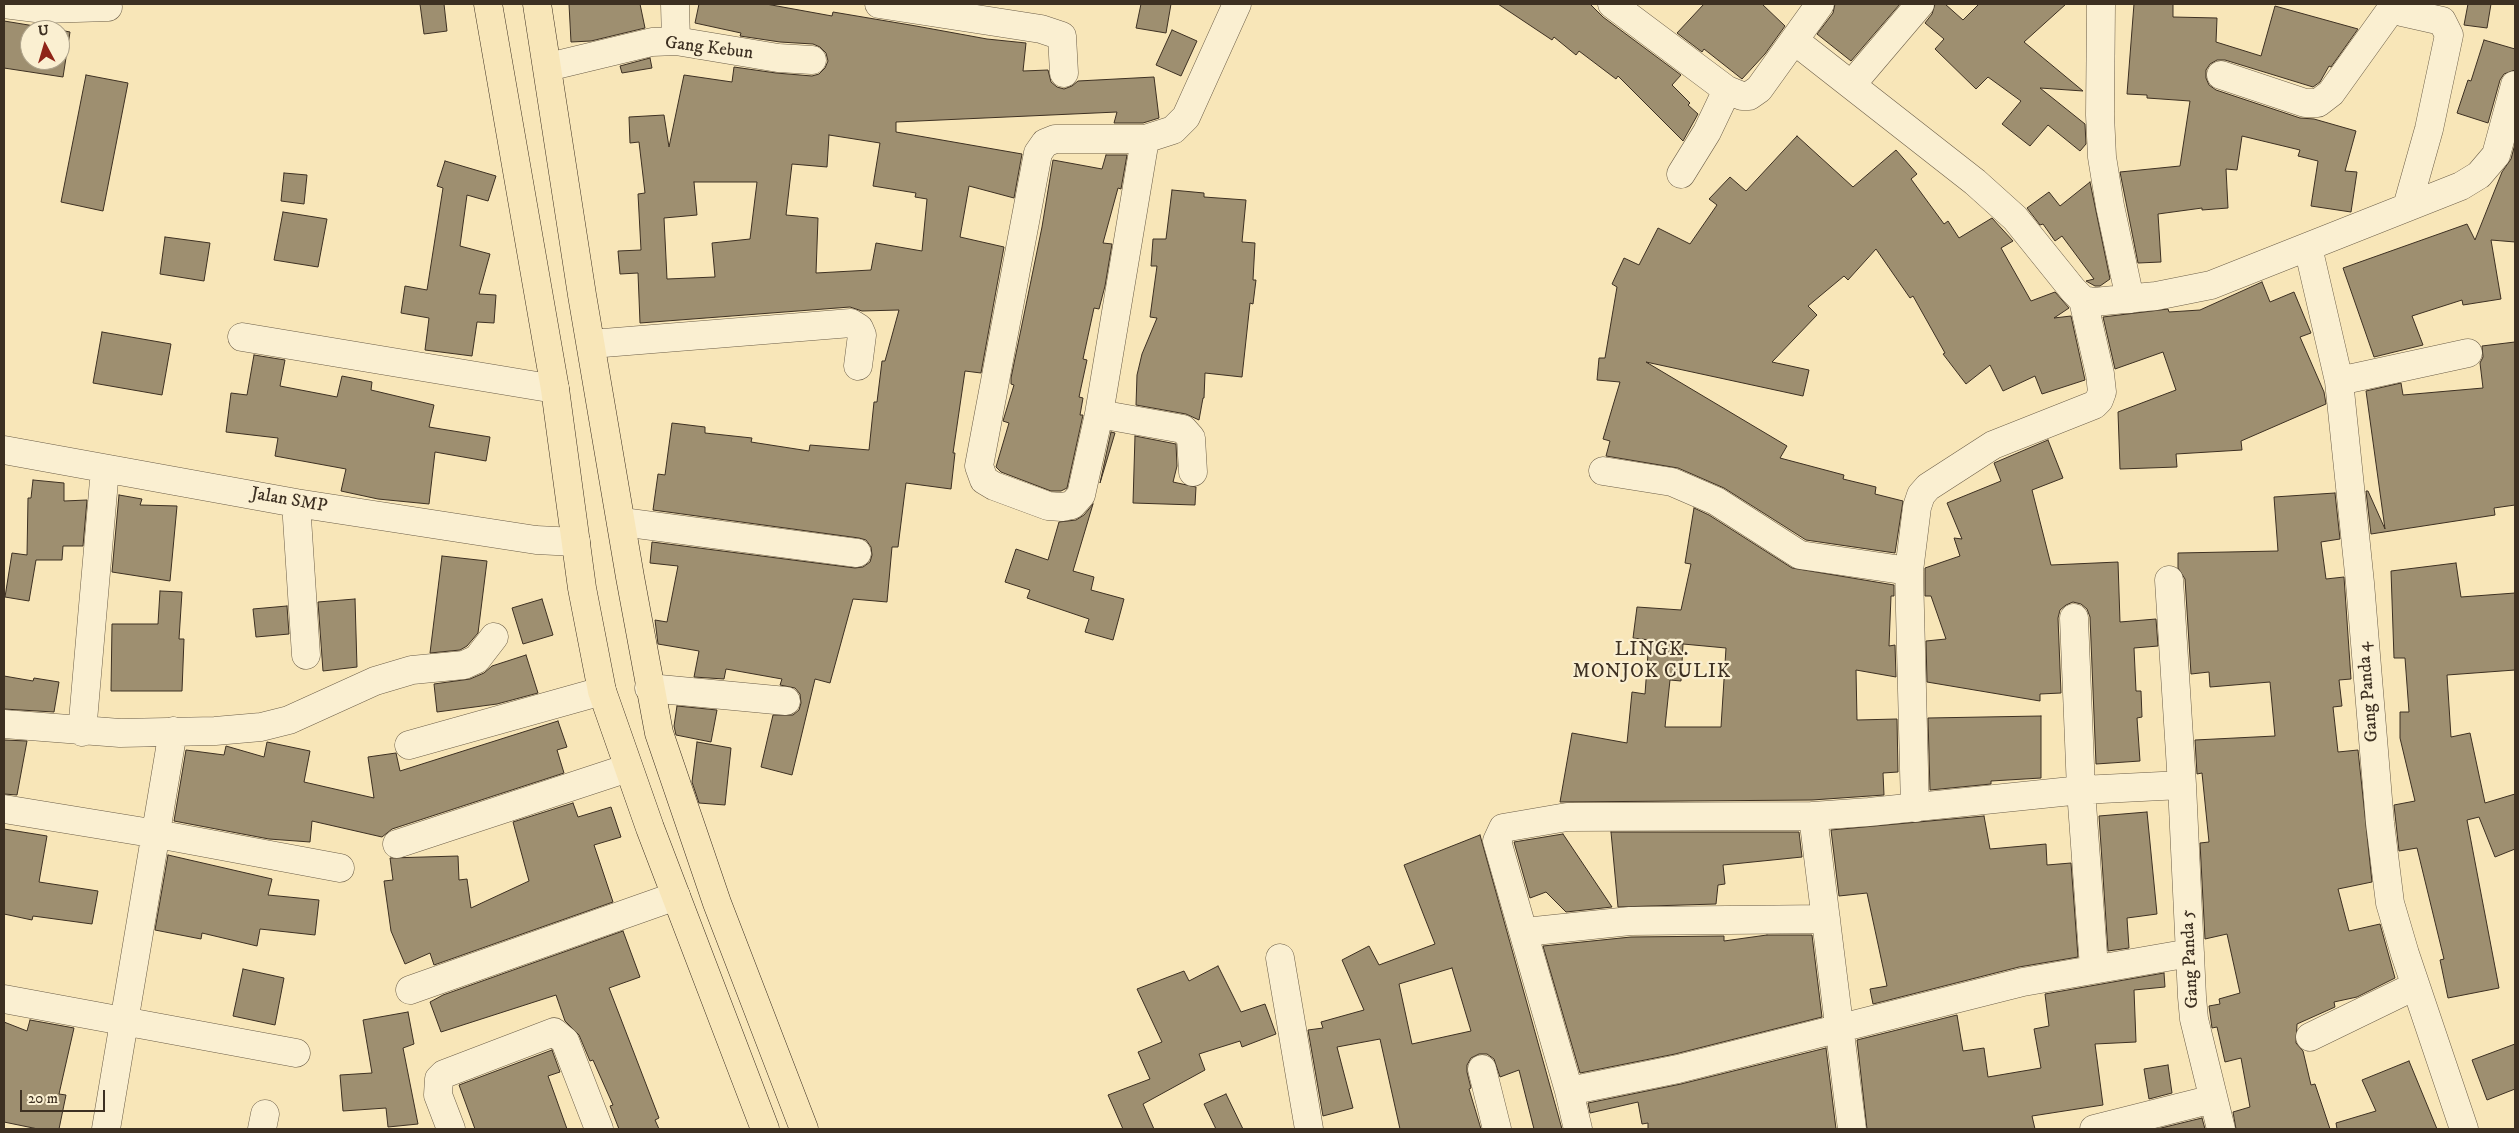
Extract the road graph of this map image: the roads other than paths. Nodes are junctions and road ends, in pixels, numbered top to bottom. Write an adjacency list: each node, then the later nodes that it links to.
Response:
1 (4, 4): 12 (street)
2 (488, 4): 34 (main road)
3 (537, 4): 16 (main road)
4 (675, 4): 13 (street)
5 (879, 4): 17 (street)
6 (1237, 4): 22 (street)
7 (1612, 4): 21 (street)
8 (1820, 4): 14 (street)
9 (1920, 4): 19 (street)
10 (2101, 4): 27 (street)
11 (2391, 6): 18 (street); 25 (street)
12 (108, 7)
13 (676, 41): 15 (street, Gang Kebun); 16 (street, Gang Kebun)
14 (1795, 41): 19 (street); 21 (street)
15 (812, 60)
16 (548, 67): 30 (main road)
17 (1064, 73)
18 (2221, 75)
19 (1852, 84): 28 (street)
20 (2515, 85): 23 (street)
21 (1727, 90): 24 (street)
22 (1145, 139): 35 (street); 35 (street)
23 (2506, 158): 25 (street)
24 (1680, 174)
25 (2407, 207): 26 (street)
26 (2308, 247): 27 (street); 33 (street, Gang Panda 4)
27 (2130, 299): 28 (street)
28 (2083, 300): 44 (street)
29 (242, 337): 34 (street)
30 (590, 344): 32 (street); 41 (main road)
31 (2468, 353): 33 (street)
32 (858, 366)
33 (2339, 381): 73 (street, Gang Panda 4)
34 (555, 389): 42 (main road)
35 (1099, 414): 39 (street)
36 (4, 450): 37 (street, Jalan SMP)
37 (105, 469): 40 (street, Jalan SMP); 54 (street)
38 (1603, 471): 44 (street)
39 (1193, 472)
40 (296, 503): 42 (street, Jalan SMP); 48 (street)
41 (622, 522): 43 (street); 49 (main road)
42 (576, 542): 50 (main road)
43 (857, 552)
44 (1909, 571): 59 (street)
45 (2169, 580): 57 (street, Gang Panda 5)
46 (2074, 618): 58 (street)
47 (494, 637): 53 (street)
48 (306, 655)
49 (649, 688): 51 (street); 62 (main road)
50 (602, 691): 55 (street); 56 (main road)
51 (786, 701)
52 (4, 724): 54 (street)
53 (174, 731): 54 (street); 64 (street)
54 (82, 732)
55 (409, 744)
56 (628, 768): 63 (main road); 65 (street)
57 (2182, 785): 58 (street); 70 (street, Gang Panda 5)
58 (2081, 790): 59 (street); 72 (street)
59 (1915, 808): 61 (street)
60 (4, 809): 64 (street)
61 (1813, 816): 68 (street); 69 (street)
62 (688, 819): 63 (main road); 87 (main road)
63 (650, 828): 67 (main road)
64 (158, 834): 66 (street); 76 (street)
65 (397, 844)
66 (340, 868)
67 (676, 896): 74 (street); 86 (main road)
68 (1826, 919): 69 (street); 77 (street)
69 (1525, 932): 81 (street)
70 (2190, 953): 72 (street); 82 (street, Gang Panda 5)
71 (1280, 958): 88 (street)
72 (2094, 968): 77 (street)
73 (2415, 986): 78 (street); 94 (street, Gang Panda 4)
74 (410, 990)
75 (4, 999): 76 (street)
76 (124, 1020): 79 (street); 83 (street)
77 (1838, 1030): 81 (street); 91 (street)
78 (2310, 1037)
79 (296, 1054)
80 (1482, 1069): 89 (street)
81 (1569, 1091): 90 (street)
82 (2213, 1099): 92 (street); 93 (street, Gang Panda 5)
83 (106, 1129)
84 (451, 1129): 85 (street)
85 (599, 1129)
86 (765, 1129)
87 (804, 1129)
88 (1309, 1129)
89 (1497, 1129)
90 (1578, 1129)
91 (1852, 1129)
92 (2094, 1129)
93 (2221, 1129)
94 (2464, 1129)

